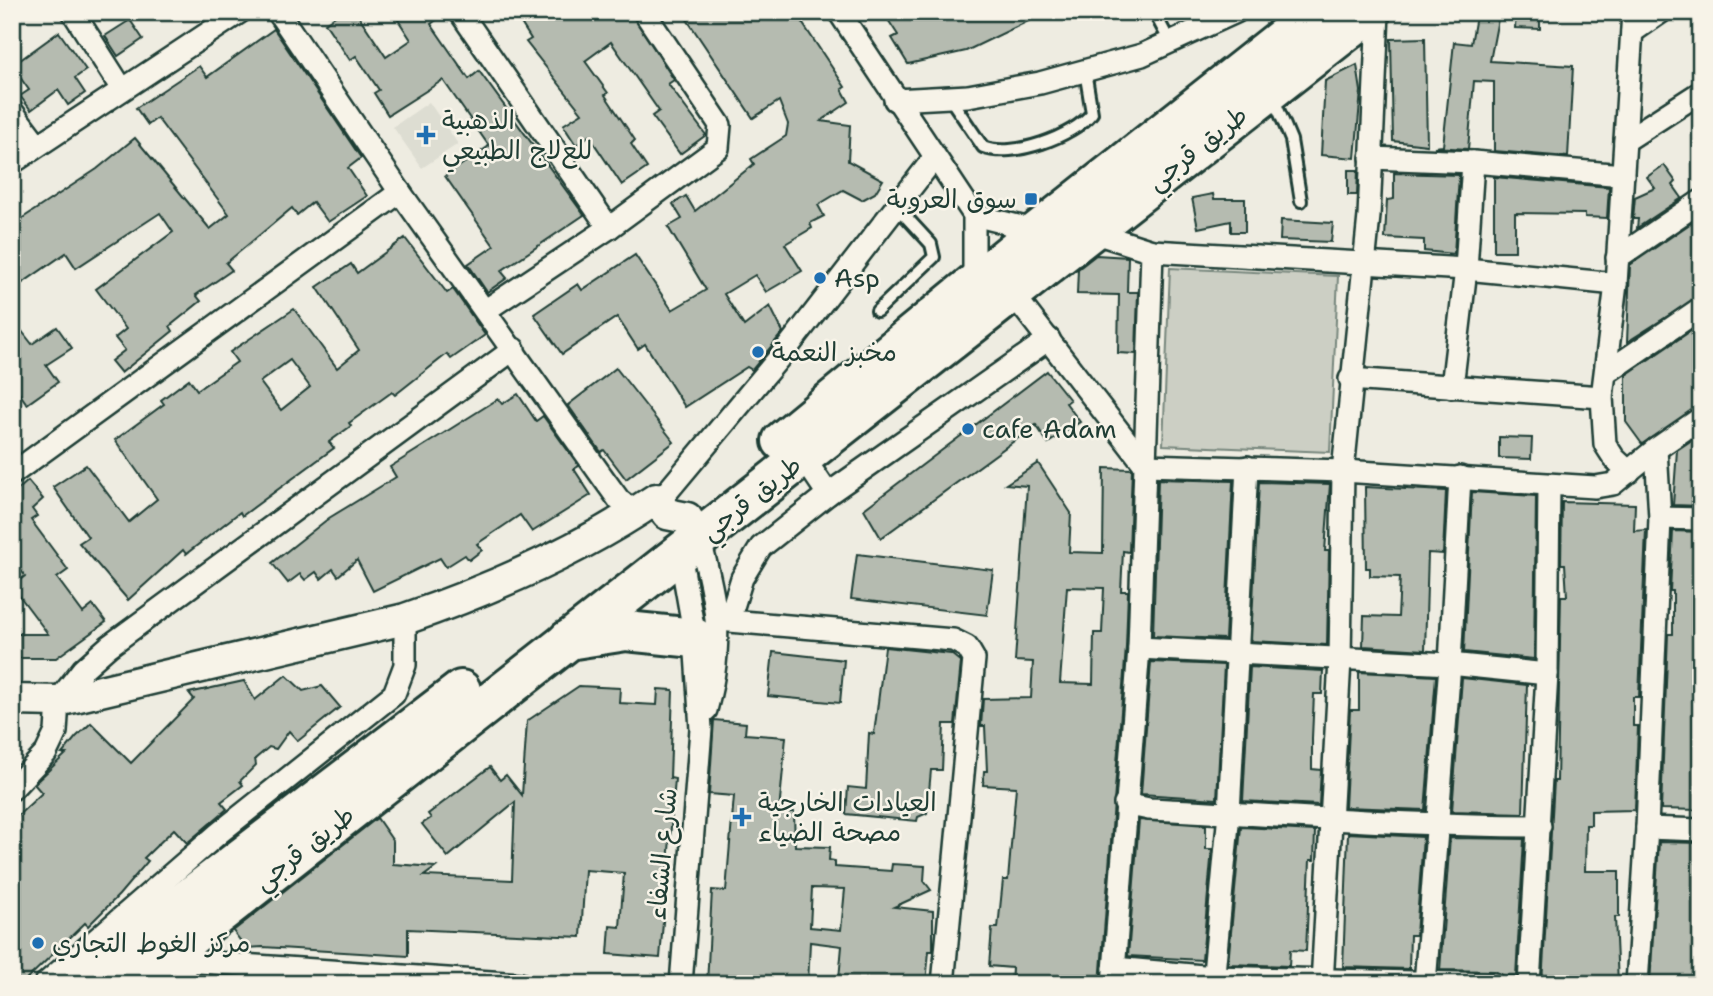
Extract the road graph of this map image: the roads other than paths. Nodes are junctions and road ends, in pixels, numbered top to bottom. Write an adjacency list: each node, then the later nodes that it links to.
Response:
1 (73, 12): 16 (street)
2 (240, 12): 16 (street)
3 (460, 12): 34 (street)
4 (644, 12): 34 (street)
5 (839, 12): 20 (street)
6 (1154, 12): 14 (lane)
7 (1236, 12): 14 (street)
8 (1315, 12): 35 (highway, طريق قرجي)
9 (1371, 12): 17 (highway, طريق قرجي)
10 (1378, 12): 25 (street)
11 (1661, 12): 13 (street)
12 (282, 13): 29 (street)
13 (1632, 22): 22 (street)
14 (1170, 43): 15 (street)
15 (1085, 71): 19 (street); 19 (lane)
16 (122, 89): 23 (street)
17 (1270, 91): 30 (lane); 36 (highway, طريق قرجي)
18 (1701, 92): 22 (street)
19 (949, 97): 20 (street)
20 (895, 100): 24 (street)
21 (12, 111): 23 (street)
22 (1625, 142): 28 (street)
23 (37, 144): 27 (street)
24 (934, 158): 32 (street); 33 (street)
25 (1371, 158): 26 (street); 39 (street)
26 (1473, 162): 28 (street); 40 (street)
27 (12, 163)
28 (1623, 175): 38 (street)
29 (400, 192): 45 (street); 60 (street)
30 (1301, 201)
31 (1701, 201): 38 (street)
32 (896, 206): 46 (lane); 66 (street)
33 (974, 215): 35 (street); 42 (street)
34 (609, 228): 45 (street)
35 (1038, 231): 42 (highway, طريق قرجي)
36 (1089, 232): 37 (street); 43 (highway, طريق قرجي)
37 (1152, 251): 39 (street); 56 (street)
38 (1617, 258): 41 (street)
39 (1364, 263): 40 (street); 50 (street)
40 (1466, 270): 41 (street); 51 (street)
41 (1616, 284): 49 (street)
42 (974, 285): 66 (highway, طريق قرجي)
43 (1013, 294): 47 (street); 55 (highway, طريق قرجي)
44 (1701, 308): 49 (street)
45 (486, 310): 48 (street)
46 (877, 311)
47 (1049, 339): 56 (street); 63 (street)
48 (514, 349): 66 (street); 76 (street)
49 (1606, 373): 52 (street)
50 (1350, 379): 51 (street); 58 (street)
51 (1452, 387): 52 (street)
52 (1602, 397): 59 (street)
53 (1701, 418): 54 (street)
54 (1656, 449): 59 (street); 64 (street)
55 (803, 457): 63 (street); 66 (highway, طريق قرجي)
56 (1145, 465): 57 (street); 70 (street)
57 (1247, 467): 58 (street); 71 (street)
58 (1343, 471): 61 (street); 72 (street)
59 (1629, 472): 62 (street)
60 (12, 474)
61 (1460, 477): 62 (street); 73 (street)
62 (1549, 486): 74 (street)
63 (828, 494): 68 (street)
64 (1660, 518): 65 (street); 83 (street)
65 (1701, 519)
66 (670, 524): 67 (main road); 68 (street, شارع الشفاء); 69 (highway, طريق قرجي); 92 (highway, طريق قرجي)
67 (405, 620): 76 (main road); 91 (street)
68 (714, 626): 69 (highway); 96 (street, شارع الشفاء); 97 (street)
69 (566, 640): 85 (highway, طريق قرجي)
70 (1139, 648): 71 (street); 78 (street)
71 (1238, 654): 72 (street); 79 (street)
72 (1340, 660): 73 (street); 80 (street)
73 (1450, 664): 74 (street); 81 (street)
74 (1547, 674): 82 (street)
75 (12, 700): 76 (main road)
76 (58, 701): 77 (street)
77 (12, 789)
78 (1125, 804): 79 (street); 86 (street)
79 (1229, 813): 80 (street); 87 (street)
80 (1332, 821): 81 (street); 88 (street)
81 (1435, 826): 82 (street); 90 (street)
82 (1540, 826): 99 (street)
83 (1647, 828): 84 (street); 100 (street)
84 (1701, 830)
85 (185, 952): 89 (street); 93 (highway, طريق قرجي); 94 (street)
86 (1114, 976): 87 (street)
87 (1214, 980): 88 (street)
88 (1322, 980): 90 (street)
89 (469, 982): 95 (street)
90 (1425, 983): 98 (street)
91 (44, 984)
92 (76, 984)
93 (130, 984)
94 (185, 984)
95 (520, 984)
96 (681, 984)
97 (943, 984)
98 (1494, 984)
99 (1529, 984)
100 (1637, 984)

